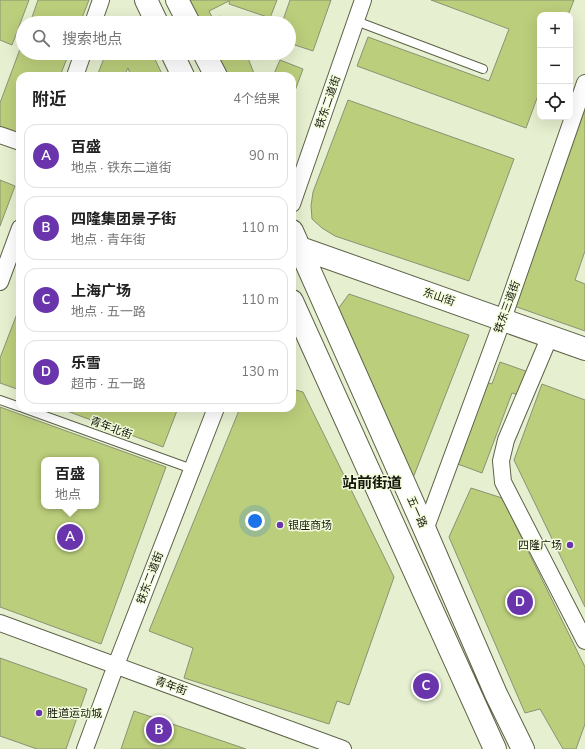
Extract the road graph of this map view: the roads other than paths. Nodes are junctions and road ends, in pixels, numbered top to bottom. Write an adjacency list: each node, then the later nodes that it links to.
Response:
1 (101, 0): 5 (street)
2 (146, 0): 6 (main road)
3 (177, 0): 7 (main road)
4 (363, 0): 8 (street, 铁东二道街)
5 (95, 16)
6 (154, 16)
7 (185, 16)
8 (356, 21): 12 (lane); 19 (street, 铁东二道街)
9 (81, 60): 13 (street)
10 (175, 60): 14 (main road)
11 (208, 60): 15 (main road)
12 (483, 69)
13 (76, 72)
14 (181, 72)
15 (214, 72)
16 (585, 83): 25 (street, 铁东三道街)
17 (0, 135): 18 (street)
18 (16, 141)
19 (296, 193)
20 (16, 239): 23 (street)
21 (296, 241): 25 (main road, 东山街)
22 (296, 243): 33 (main road, 五一路)
23 (0, 282)
24 (296, 310): 39 (main road)
25 (503, 319): 26 (main road, 东山街); 33 (street, 铁东三道街)
26 (550, 336): 27 (main road, 东山街); 35 (street)
27 (585, 349)
28 (0, 400): 29 (lane)
29 (16, 406)
30 (34, 412): 32 (lane, 青年北街)
31 (214, 412): 32 (street, 铁东二道街)
32 (192, 469): 36 (street, 铁东二道街)
33 (425, 530): 40 (main road, 五一路)
34 (0, 623): 36 (street, 青年街)
35 (585, 640)
36 (116, 665): 37 (street, 铁东二道街); 38 (street, 青年街)
37 (85, 749)
38 (343, 749)
39 (495, 749)
40 (523, 749)

